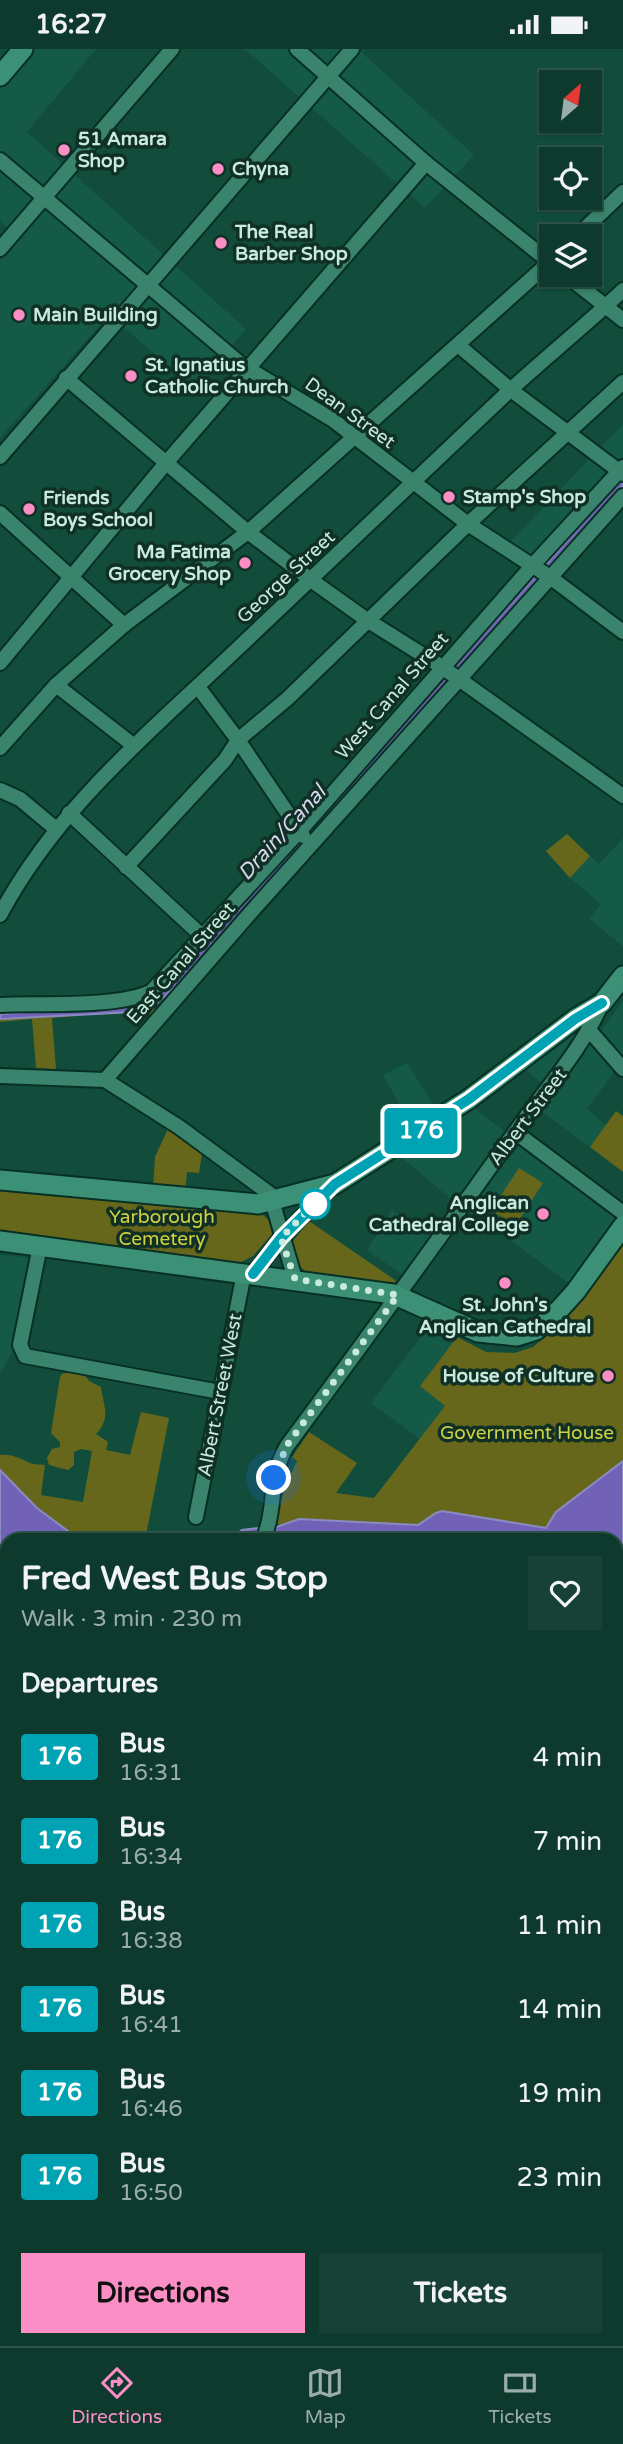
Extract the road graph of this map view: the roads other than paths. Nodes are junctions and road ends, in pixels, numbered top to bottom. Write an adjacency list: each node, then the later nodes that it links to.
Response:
1 (23, 49): 5 (main road)
2 (172, 49): 10 (street)
3 (297, 49): 6 (street)
4 (352, 49): 6 (street)
5 (0, 76)
6 (329, 76): 8 (street); 15 (street)
7 (0, 160): 10 (street, Dean Street)
8 (426, 163): 13 (street); 21 (street)
9 (623, 192): 11 (street)
10 (44, 197): 12 (street); 15 (street, Dean Street)
11 (590, 224)
12 (0, 249)
13 (539, 252)
14 (539, 273): 20 (street)
15 (148, 286): 21 (street, Dean Street); 22 (street)
16 (581, 287): 18 (street)
17 (623, 290): 18 (street, George Street)
18 (606, 306): 19 (street); 24 (street, George Street)
19 (623, 320)
20 (458, 345): 24 (street); 26 (street)
21 (247, 369): 26 (street, Dean Street); 28 (street)
22 (66, 378): 27 (street); 28 (street)
23 (623, 383): 25 (street)
24 (511, 390): 25 (street); 30 (street, George Street)
25 (567, 433): 29 (street); 33 (street)
26 (354, 437): 30 (street, Dean Street); 34 (street)
27 (0, 457)
28 (166, 463): 34 (street); 36 (street)
29 (622, 471): 35 (street, West Canal Street)
30 (412, 483): 33 (street, Dean Street); 37 (street, George Street)
31 (623, 496): 35 (street, East Canal Street)
32 (0, 513): 36 (street)
33 (468, 524): 35 (street, Dean Street); 38 (street)
34 (248, 532): 37 (street); 39 (street)
35 (540, 572): 40 (street, Dean Street); 42 (street, East Canal Street); 42 (street, West Canal Street)
36 (72, 578): 39 (street); 41 (street)
37 (311, 580): 38 (street); 44 (street, George Street)
38 (367, 620): 42 (street); 45 (street)
39 (124, 625): 43 (street)
40 (623, 632)
41 (0, 663)
42 (450, 673): 49 (street); 52 (street, East Canal Street)
43 (56, 685): 46 (street); 47 (street)
44 (198, 687): 45 (street); 46 (street, George Street)
45 (238, 740): 52 (street); 53 (street)
46 (133, 745): 50 (street, George Street)
47 (0, 748)
48 (0, 790): 51 (street)
49 (623, 796)
50 (69, 813): 51 (street, George Street); 53 (street)
51 (55, 828): 54 (street, George Street)
52 (305, 838): 55 (street); 62 (street, East Canal Street)
53 (126, 867): 55 (street)
54 (0, 915)
55 (203, 937): 58 (street)
56 (623, 977): 57 (main road, Albert Street)
57 (602, 1003): 59 (street, Albert Street); 65 (main road, Albert Street West)
58 (0, 1005)
59 (589, 1030): 60 (street); 63 (street, Albert Street)
60 (623, 1069)
61 (0, 1076): 62 (street)
62 (105, 1080): 66 (street)
63 (515, 1132): 67 (street); 74 (street, Albert Street)
64 (0, 1180): 66 (main road)
65 (335, 1184): 66 (main road); 69 (street, Albert Street West)
66 (274, 1201): 69 (street)
67 (623, 1213)
68 (623, 1226): 74 (main road)
69 (281, 1238): 72 (street, Albert Street West); 73 (street)
70 (0, 1241): 71 (main road)
71 (40, 1246): 72 (main road); 75 (street)
72 (249, 1273): 73 (main road); 75 (street, Albert Street West)
73 (295, 1279): 74 (main road)
74 (398, 1295): 77 (street, Albert Street)
75 (220, 1392): 76 (street, Albert Street West)
76 (196, 1517)
77 (265, 1533)

